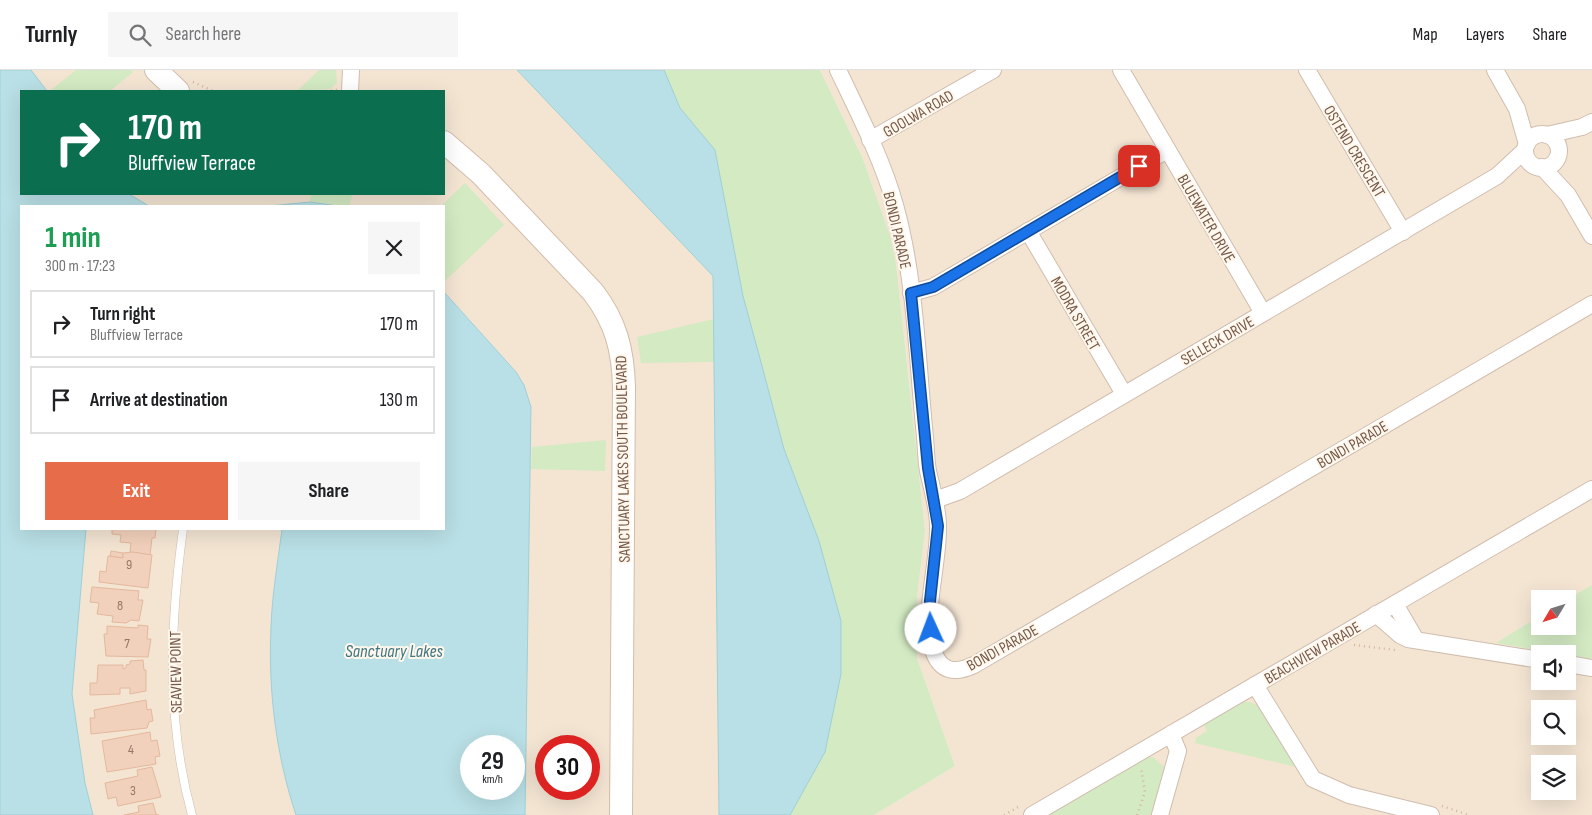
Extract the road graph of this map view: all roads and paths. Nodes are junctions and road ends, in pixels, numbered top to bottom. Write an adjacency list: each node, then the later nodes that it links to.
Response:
1 (156, 70): 8 (street)
2 (351, 70): 10 (street)
3 (838, 70): 14 (street, BONDI PARADE)
4 (993, 70): 14 (street, GOOLWA ROAD)
5 (1121, 70): 17 (street, BLUEWATER DRIVE)
6 (1307, 70): 25 (street, OSTEND CRESCENT)
7 (1495, 70): 11 (street)
8 (182, 84): 9 (path)
9 (209, 90)
10 (350, 90)
11 (1517, 109): 13 (street); 16 (street)
12 (1587, 124): 13 (street, SELLECK DRIVE); 18 (street, SELLECK DRIVE)
13 (1545, 134): 16 (street, SELLECK DRIVE); 18 (street)
14 (870, 140): 27 (street, BONDI PARADE)
15 (445, 143): 47 (street, SANCTUARY LAKES SOUTH BOULEVARD)
16 (1526, 147): 19 (street); 20 (street, SELLECK DRIVE)
17 (1167, 150): 24 (street); 29 (street, BLUEWATER DRIVE)
18 (1558, 154): 19 (street, SELLECK DRIVE); 22 (street)
19 (1539, 167): 20 (street, SELLECK DRIVE); 22 (street)
20 (1498, 176): 25 (street, SELLECK DRIVE)
21 (339, 195): 23 (path)
22 (1568, 195): 26 (street)
23 (340, 199)
24 (1028, 231): 27 (street); 30 (street, MODRA STREET)
25 (1403, 232): 29 (street, SELLECK DRIVE)
26 (1592, 236)
27 (911, 293): 32 (street, BONDI PARADE)
28 (1592, 304): 32 (street, BONDI PARADE)
29 (1263, 313): 30 (street, SELLECK DRIVE)
30 (1124, 394): 32 (street, SELLECK DRIVE)
31 (1592, 489): 34 (street, BEACHVIEW PARADE)
32 (935, 500)
33 (183, 530): 46 (lane, SEAVIEW POINT)
34 (1395, 604): 35 (street, BEACHVIEW PARADE); 36 (street)
35 (1376, 614): 36 (street); 42 (street, BEACHVIEW PARADE)
36 (1416, 640): 39 (street)
37 (1353, 645): 38 (path)
38 (1396, 650)
39 (1531, 659)
40 (1576, 665): 41 (street)
41 (1592, 668)
42 (1255, 685): 43 (street, BEACHVIEW PARADE); 45 (street)
43 (1164, 737): 44 (street, BEACHVIEW PARADE); 50 (street)
44 (1136, 754): 48 (street, BEACHVIEW PARADE); 49 (path)
45 (1435, 810): 51 (path)
46 (192, 815)
47 (621, 815)
48 (1032, 815)
49 (1137, 815)
50 (1160, 815)
51 (1469, 815)

